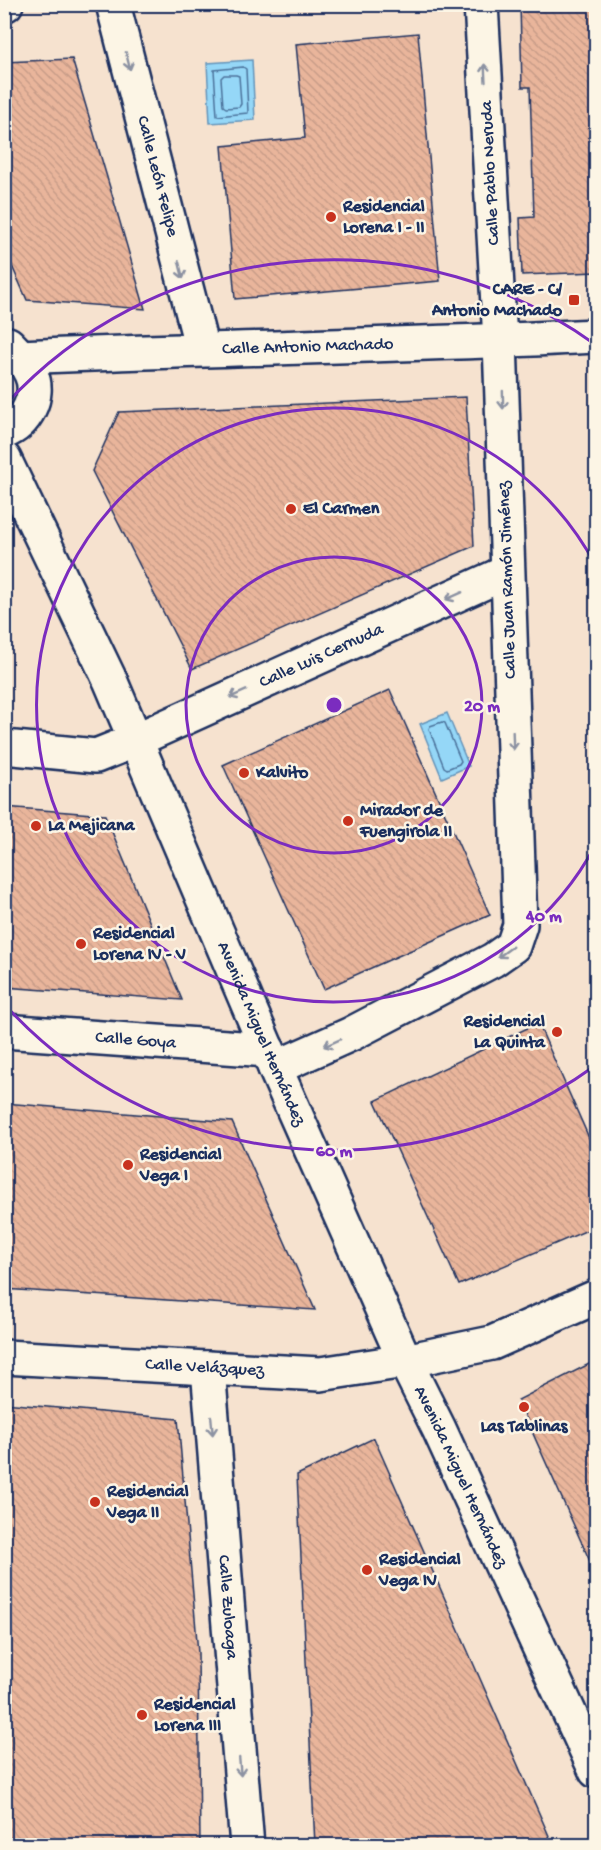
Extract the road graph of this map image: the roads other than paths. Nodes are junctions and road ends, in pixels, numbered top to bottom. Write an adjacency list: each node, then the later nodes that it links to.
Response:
1 (113, 4): 6 (street, Calle León Felipe, one-way to 6)
2 (481, 4): 4 (street, Calle Pablo Neruda, one-way to 2)
3 (597, 336): 4 (street, Calle Antonio Machado)
4 (500, 341): 6 (street, Calle Antonio Machado); 9 (street, Calle Juan Ramón Jiménez, one-way to 9)
5 (12, 349): 6 (street, Calle Antonio Machado); 7 (street)
6 (202, 349)
7 (4, 432)
8 (4, 459): 10 (street, Avenida Miguel Hernández)
9 (507, 572): 10 (street, Calle Luis Cernuda, one-way to 10); 13 (street, Calle Juan Ramón Jiménez, one-way to 13)
10 (136, 740): 11 (street, Calle Luis Cernuda); 13 (street, Avenida Miguel Hernández)
11 (4, 747)
12 (4, 1031): 13 (street, Calle Goya)
13 (272, 1059): 16 (street, Avenida Miguel Hernández)
14 (597, 1297): 16 (street, Calle Velázquez)
15 (4, 1357): 17 (street, Calle Velázquez)
16 (405, 1361): 17 (street, Calle Velázquez); 18 (street, Avenida Miguel Hernández)
17 (208, 1368): 19 (street, Calle Zuloaga, one-way to 19)
18 (597, 1771)
19 (247, 1845)

